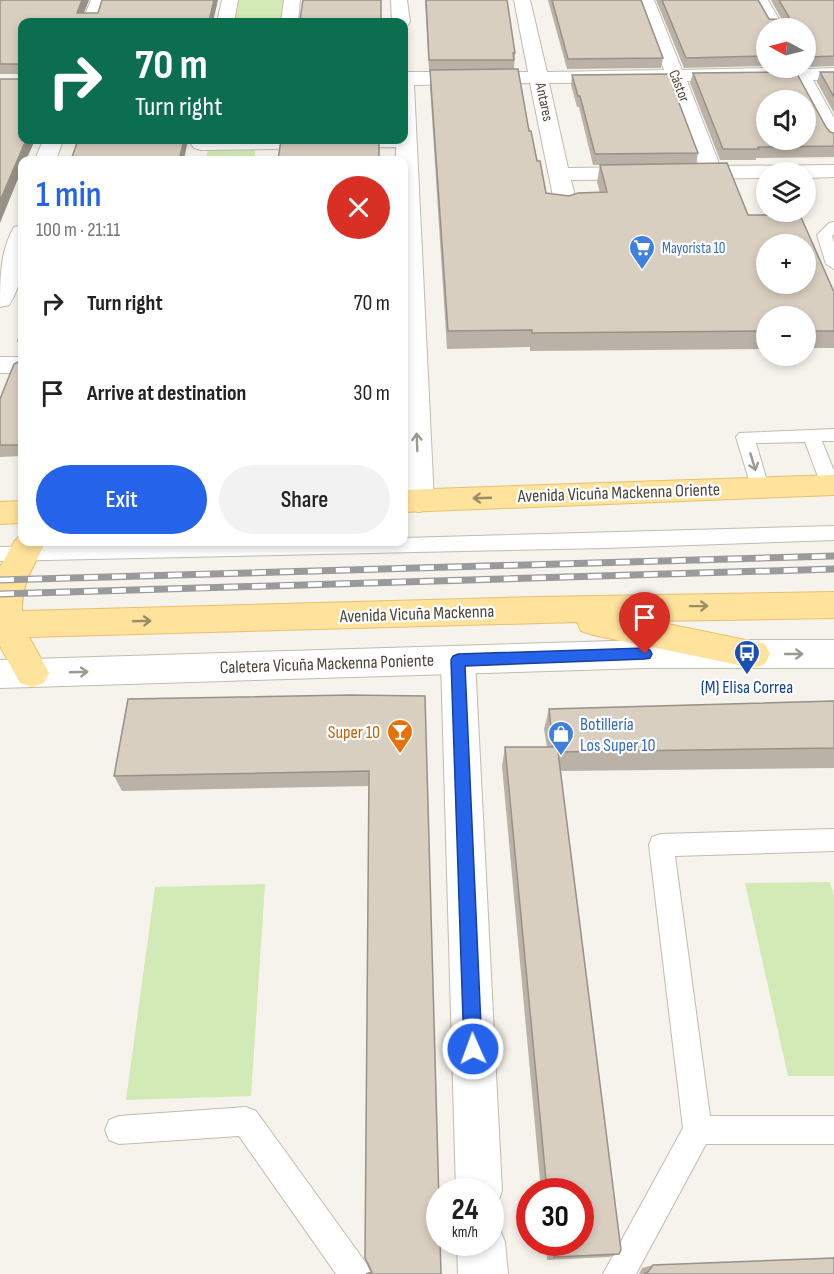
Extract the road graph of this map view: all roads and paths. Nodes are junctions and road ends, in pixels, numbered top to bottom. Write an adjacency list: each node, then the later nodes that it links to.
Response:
1 (99, 0): 8 (street)
2 (230, 0): 9 (street)
3 (292, 0): 10 (street)
4 (399, 0): 11 (street)
5 (522, 0): 17 (street, Antares)
6 (646, 0): 16 (street, Cástor)
7 (760, 0): 12 (street)
8 (93, 18)
9 (227, 18)
10 (290, 18)
11 (400, 18)
12 (770, 18)
13 (816, 72): 15 (street)
14 (756, 73): 16 (street)
15 (834, 74)
16 (675, 76): 17 (street); 25 (street, Cástor)
17 (539, 77): 18 (street); 26 (street, Antares)
18 (408, 78)
19 (803, 78): 20 (street)
20 (834, 136)
21 (366, 144): 23 (street)
22 (200, 148): 23 (street)
23 (260, 152)
24 (834, 171): 25 (street)
25 (712, 172): 26 (street)
26 (560, 174): 27 (street, Antares)
27 (566, 204)
28 (834, 226): 30 (lane)
29 (18, 258): 31 (street)
30 (834, 264)
31 (15, 277): 33 (street)
32 (408, 288): 34 (street)
33 (0, 300)
34 (409, 361): 41 (street, one-way to 34)
35 (0, 365): 36 (street)
36 (18, 365)
37 (811, 435): 38 (lane); 39 (lane); 40 (lane, one-way to 40)
38 (834, 435)
39 (832, 485): 40 (main road, Avenida Vicuña Mackenna Oriente)
40 (760, 488): 41 (main road, Avenida Vicuña Mackenna Oriente, one-way to 41)
41 (411, 501)
42 (18, 512): 43 (main road)
43 (0, 513)
44 (834, 533): 45 (lane)
45 (408, 544)
46 (294, 546): 47 (lane)
47 (17, 550): 50 (main road)
48 (834, 605): 49 (main road, Avenida Vicuña Mackenna, one-way to 48)
49 (536, 610): 50 (main road, Avenida Vicuña Mackenna, one-way to 49); 51 (main road)
50 (4, 625): 54 (main road)
51 (753, 654): 52 (street, Caletera Vicuña Mackenna Poniente, one-way to 52); 53 (street, Caletera Vicuña Mackenna Poniente)
52 (834, 654)
53 (458, 660): 54 (street, Caletera Vicuña Mackenna Poniente, one-way to 53); 59 (street)
54 (16, 674)
55 (834, 840): 57 (lane)
56 (119, 1130): 61 (lane)
57 (698, 1130): 58 (lane); 63 (lane)
58 (834, 1130)
59 (478, 1178)
60 (482, 1256): 62 (street)
61 (355, 1274)
62 (483, 1274)
63 (619, 1274)

